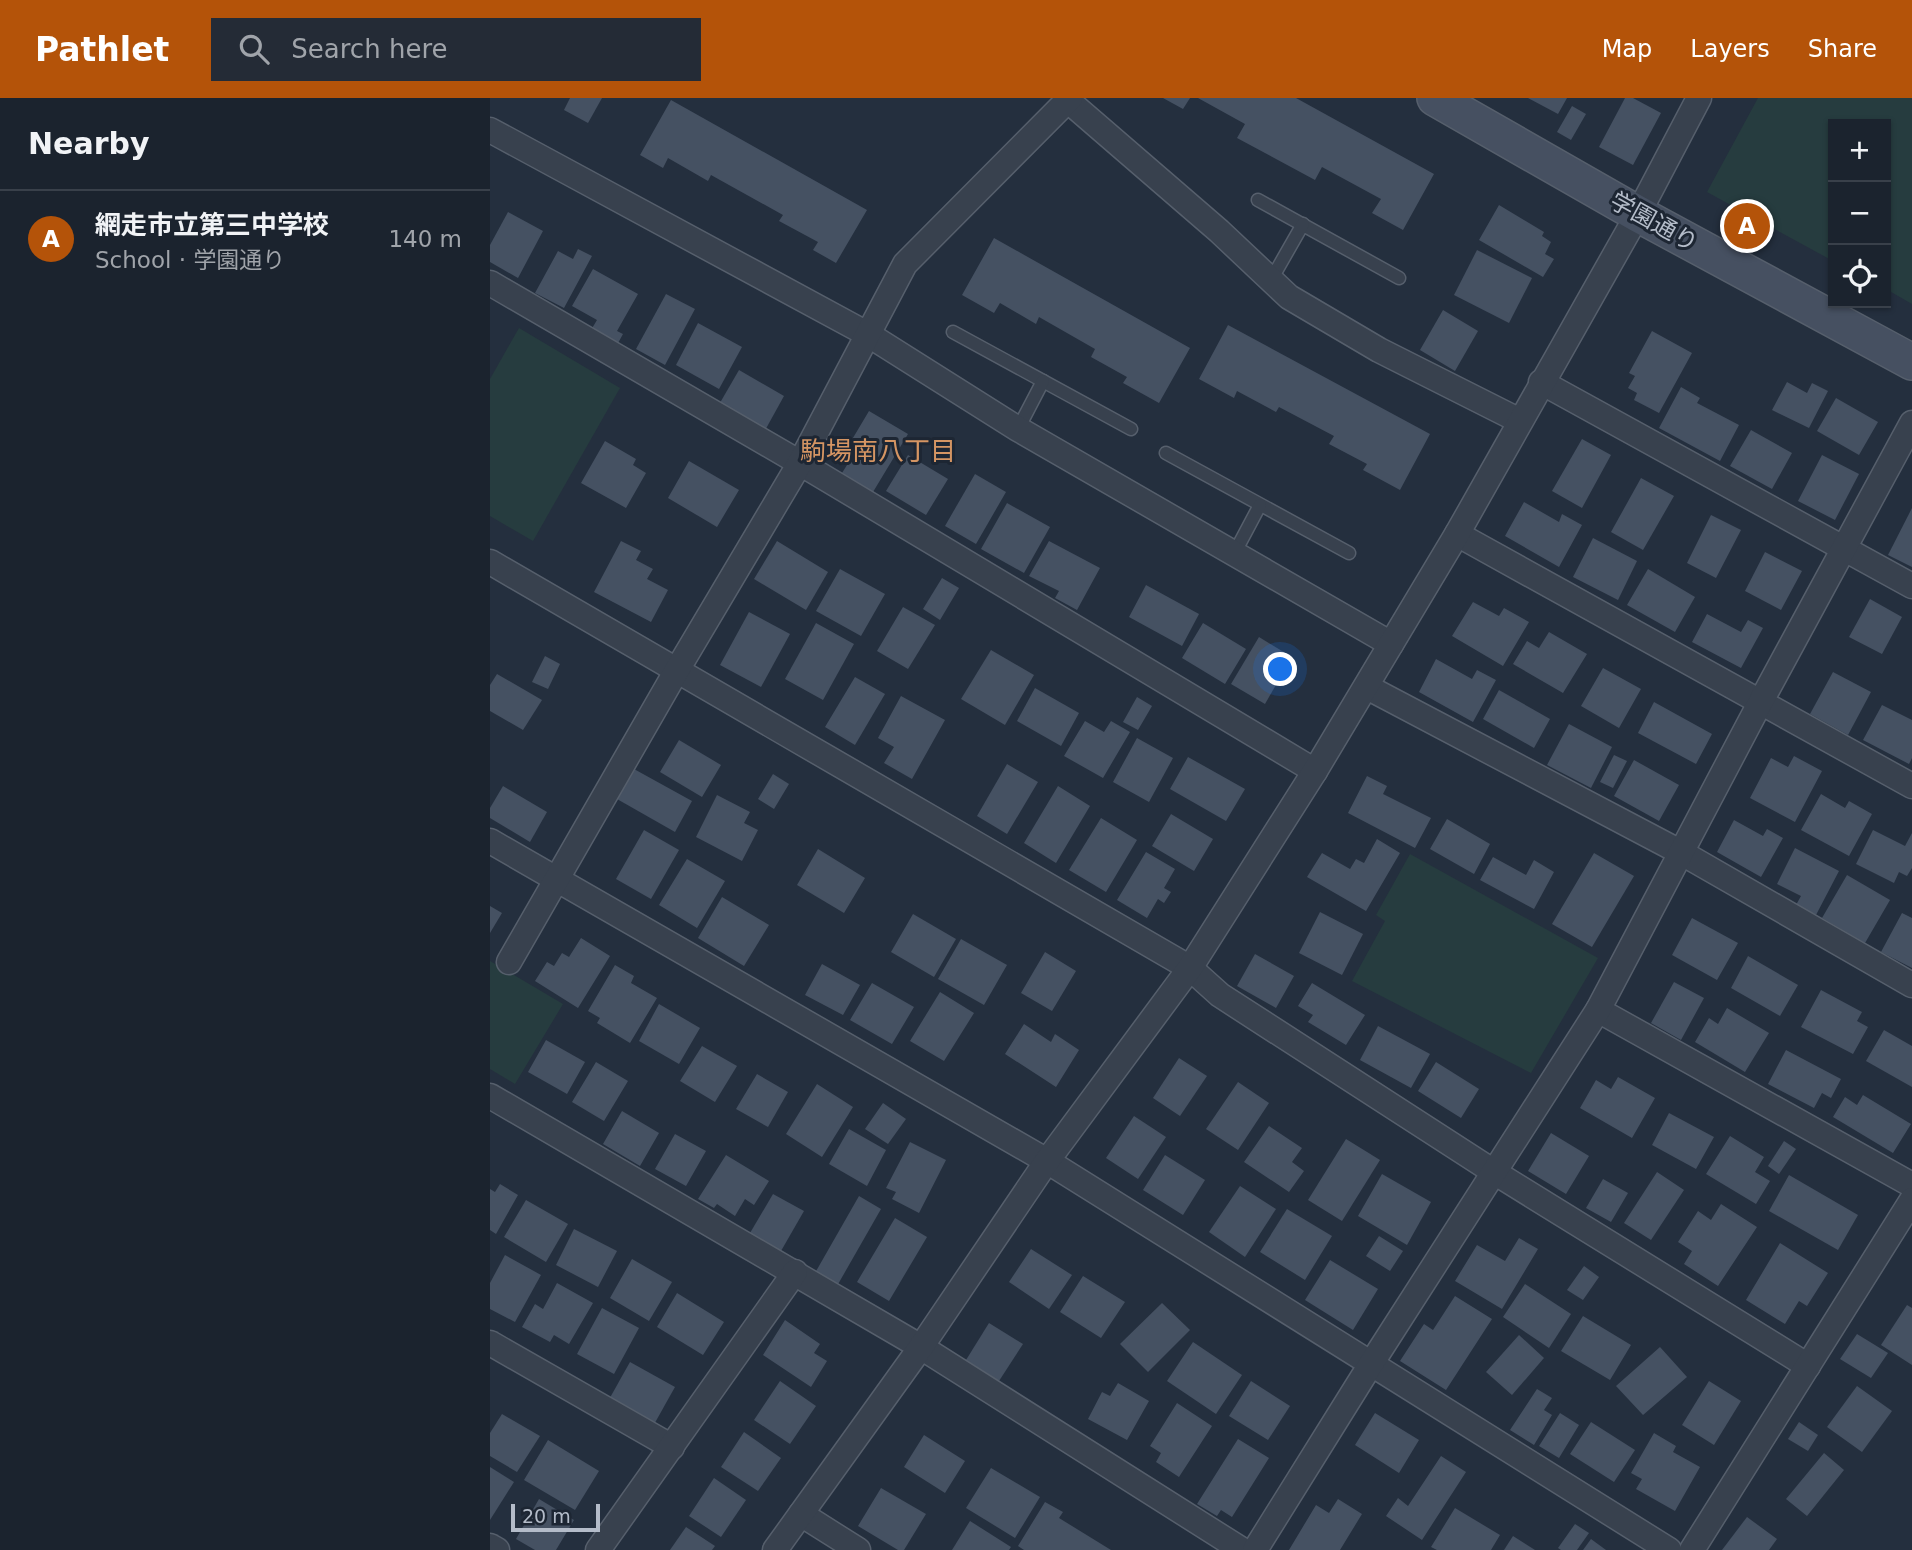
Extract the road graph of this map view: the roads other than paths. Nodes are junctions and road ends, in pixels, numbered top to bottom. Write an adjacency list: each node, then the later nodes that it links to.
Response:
1 (1435, 98): 6 (street, 学園通り)
2 (1699, 98): 6 (street)
3 (1068, 99): 9 (street); 12 (street)
4 (490, 130): 12 (street)
5 (1258, 200): 7 (lane)
6 (1638, 214): 13 (street, 学園通り); 15 (street)
7 (1303, 225): 8 (lane); 9 (lane)
8 (1399, 278)
9 (1271, 280): 16 (street)
10 (490, 283): 21 (street)
11 (953, 332): 14 (lane)
12 (869, 335): 18 (street); 21 (street)
13 (1912, 362)
14 (1043, 381): 18 (lane); 19 (lane)
15 (1541, 383): 16 (street); 24 (street)
16 (1520, 421): 23 (street)
17 (1912, 423): 24 (street)
18 (1018, 429): 26 (street)
19 (1131, 429)
20 (1166, 453): 22 (lane)
21 (800, 463): 30 (street); 33 (street)
22 (1260, 505): 25 (lane); 26 (lane)
23 (1457, 534): 29 (street); 32 (street)
24 (1844, 548): 28 (street); 32 (street)
25 (1349, 553)
26 (1234, 554): 29 (street)
27 (490, 562): 30 (street)
28 (1912, 586)
29 (1391, 645): 31 (street)
30 (677, 670): 37 (street); 39 (street)
31 (1367, 687): 33 (street); 36 (street)
32 (1760, 703): 34 (street); 36 (street)
33 (1315, 771): 39 (street)
34 (1912, 786)
35 (490, 841): 37 (street)
36 (1682, 853): 40 (street); 41 (street)
37 (555, 879): 38 (street); 43 (street)
38 (509, 962)
39 (1190, 968): 43 (street); 44 (street)
40 (1912, 985)
41 (1598, 1010): 44 (street); 45 (street)
42 (490, 1096): 47 (street)
43 (1047, 1161): 49 (street); 50 (street)
44 (1494, 1172): 50 (street); 51 (street)
45 (1912, 1185)
46 (1912, 1200): 51 (street)
47 (795, 1272): 49 (street); 52 (street)
48 (490, 1343): 52 (street)
49 (921, 1347): 53 (street); 59 (street)
50 (1371, 1364): 60 (street); 61 (street)
51 (1808, 1366): 62 (street)
52 (672, 1447): 56 (street)
53 (801, 1514): 57 (street); 58 (street)
54 (490, 1546): 55 (street)
55 (497, 1550)
56 (598, 1550)
57 (775, 1550)
58 (858, 1550)
59 (1242, 1550)
60 (1255, 1550)
61 (1669, 1550)
62 (1692, 1550)

